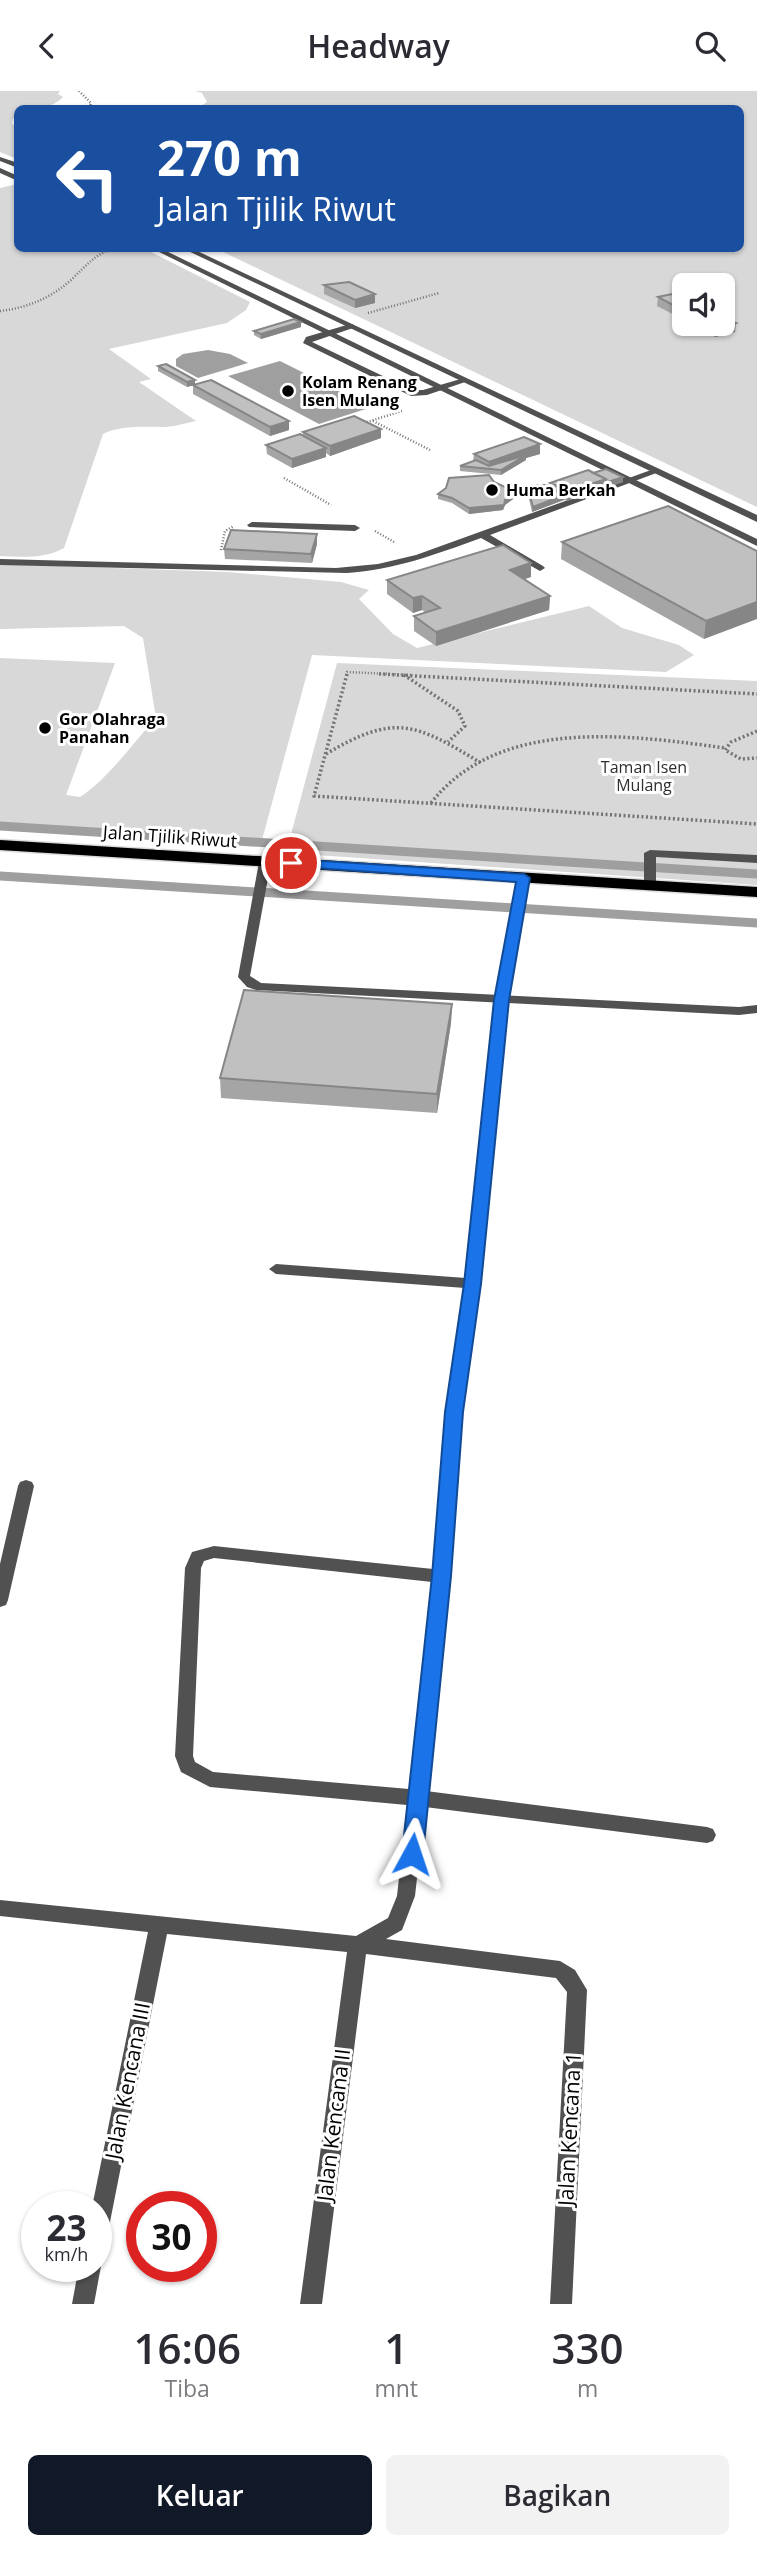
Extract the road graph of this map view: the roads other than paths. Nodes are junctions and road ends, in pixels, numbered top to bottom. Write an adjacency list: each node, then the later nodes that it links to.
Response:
1 (163, 252): 4 (street)
2 (194, 252): 3 (street)
3 (350, 326): 4 (street); 5 (street)
4 (331, 332): 6 (street); 6 (street)
5 (464, 381): 6 (street); 7 (street)
6 (440, 389): 8 (street)
7 (654, 472): 8 (street); 9 (street)
8 (629, 481): 12 (street); 13 (street)
9 (757, 519)
10 (252, 525): 11 (street)
11 (355, 528)
12 (482, 534): 14 (street); 15 (street)
13 (757, 543)
14 (0, 562)
15 (540, 568)
16 (0, 845): 18 (highway, Jalan Tjilik Riwut)
17 (757, 859): 20 (street)
18 (265, 862): 19 (highway, Jalan Tjilik Riwut); 22 (street)
19 (524, 878): 20 (highway, Jalan Tjilik Riwut); 22 (street)
20 (650, 885): 21 (highway, Jalan Tjilik Riwut)
21 (757, 892)
22 (502, 1000): 23 (street); 25 (street)
23 (757, 1009)
24 (276, 1269): 25 (street)
25 (473, 1284): 27 (street)
26 (26, 1486): 28 (street)
27 (441, 1576): 29 (street); 29 (street)
28 (0, 1599)
29 (418, 1798): 30 (street); 33 (street)
30 (707, 1835)
31 (0, 1908): 32 (street)
32 (159, 1924): 33 (street); 34 (street, Jalan Kencana III)
33 (358, 1945): 37 (street, Jalan Kencana II); 38 (street, Jalan Kencana 1)
34 (105, 2191)
35 (87, 2282): 36 (street)
36 (83, 2304)
37 (311, 2304)
38 (561, 2304)

